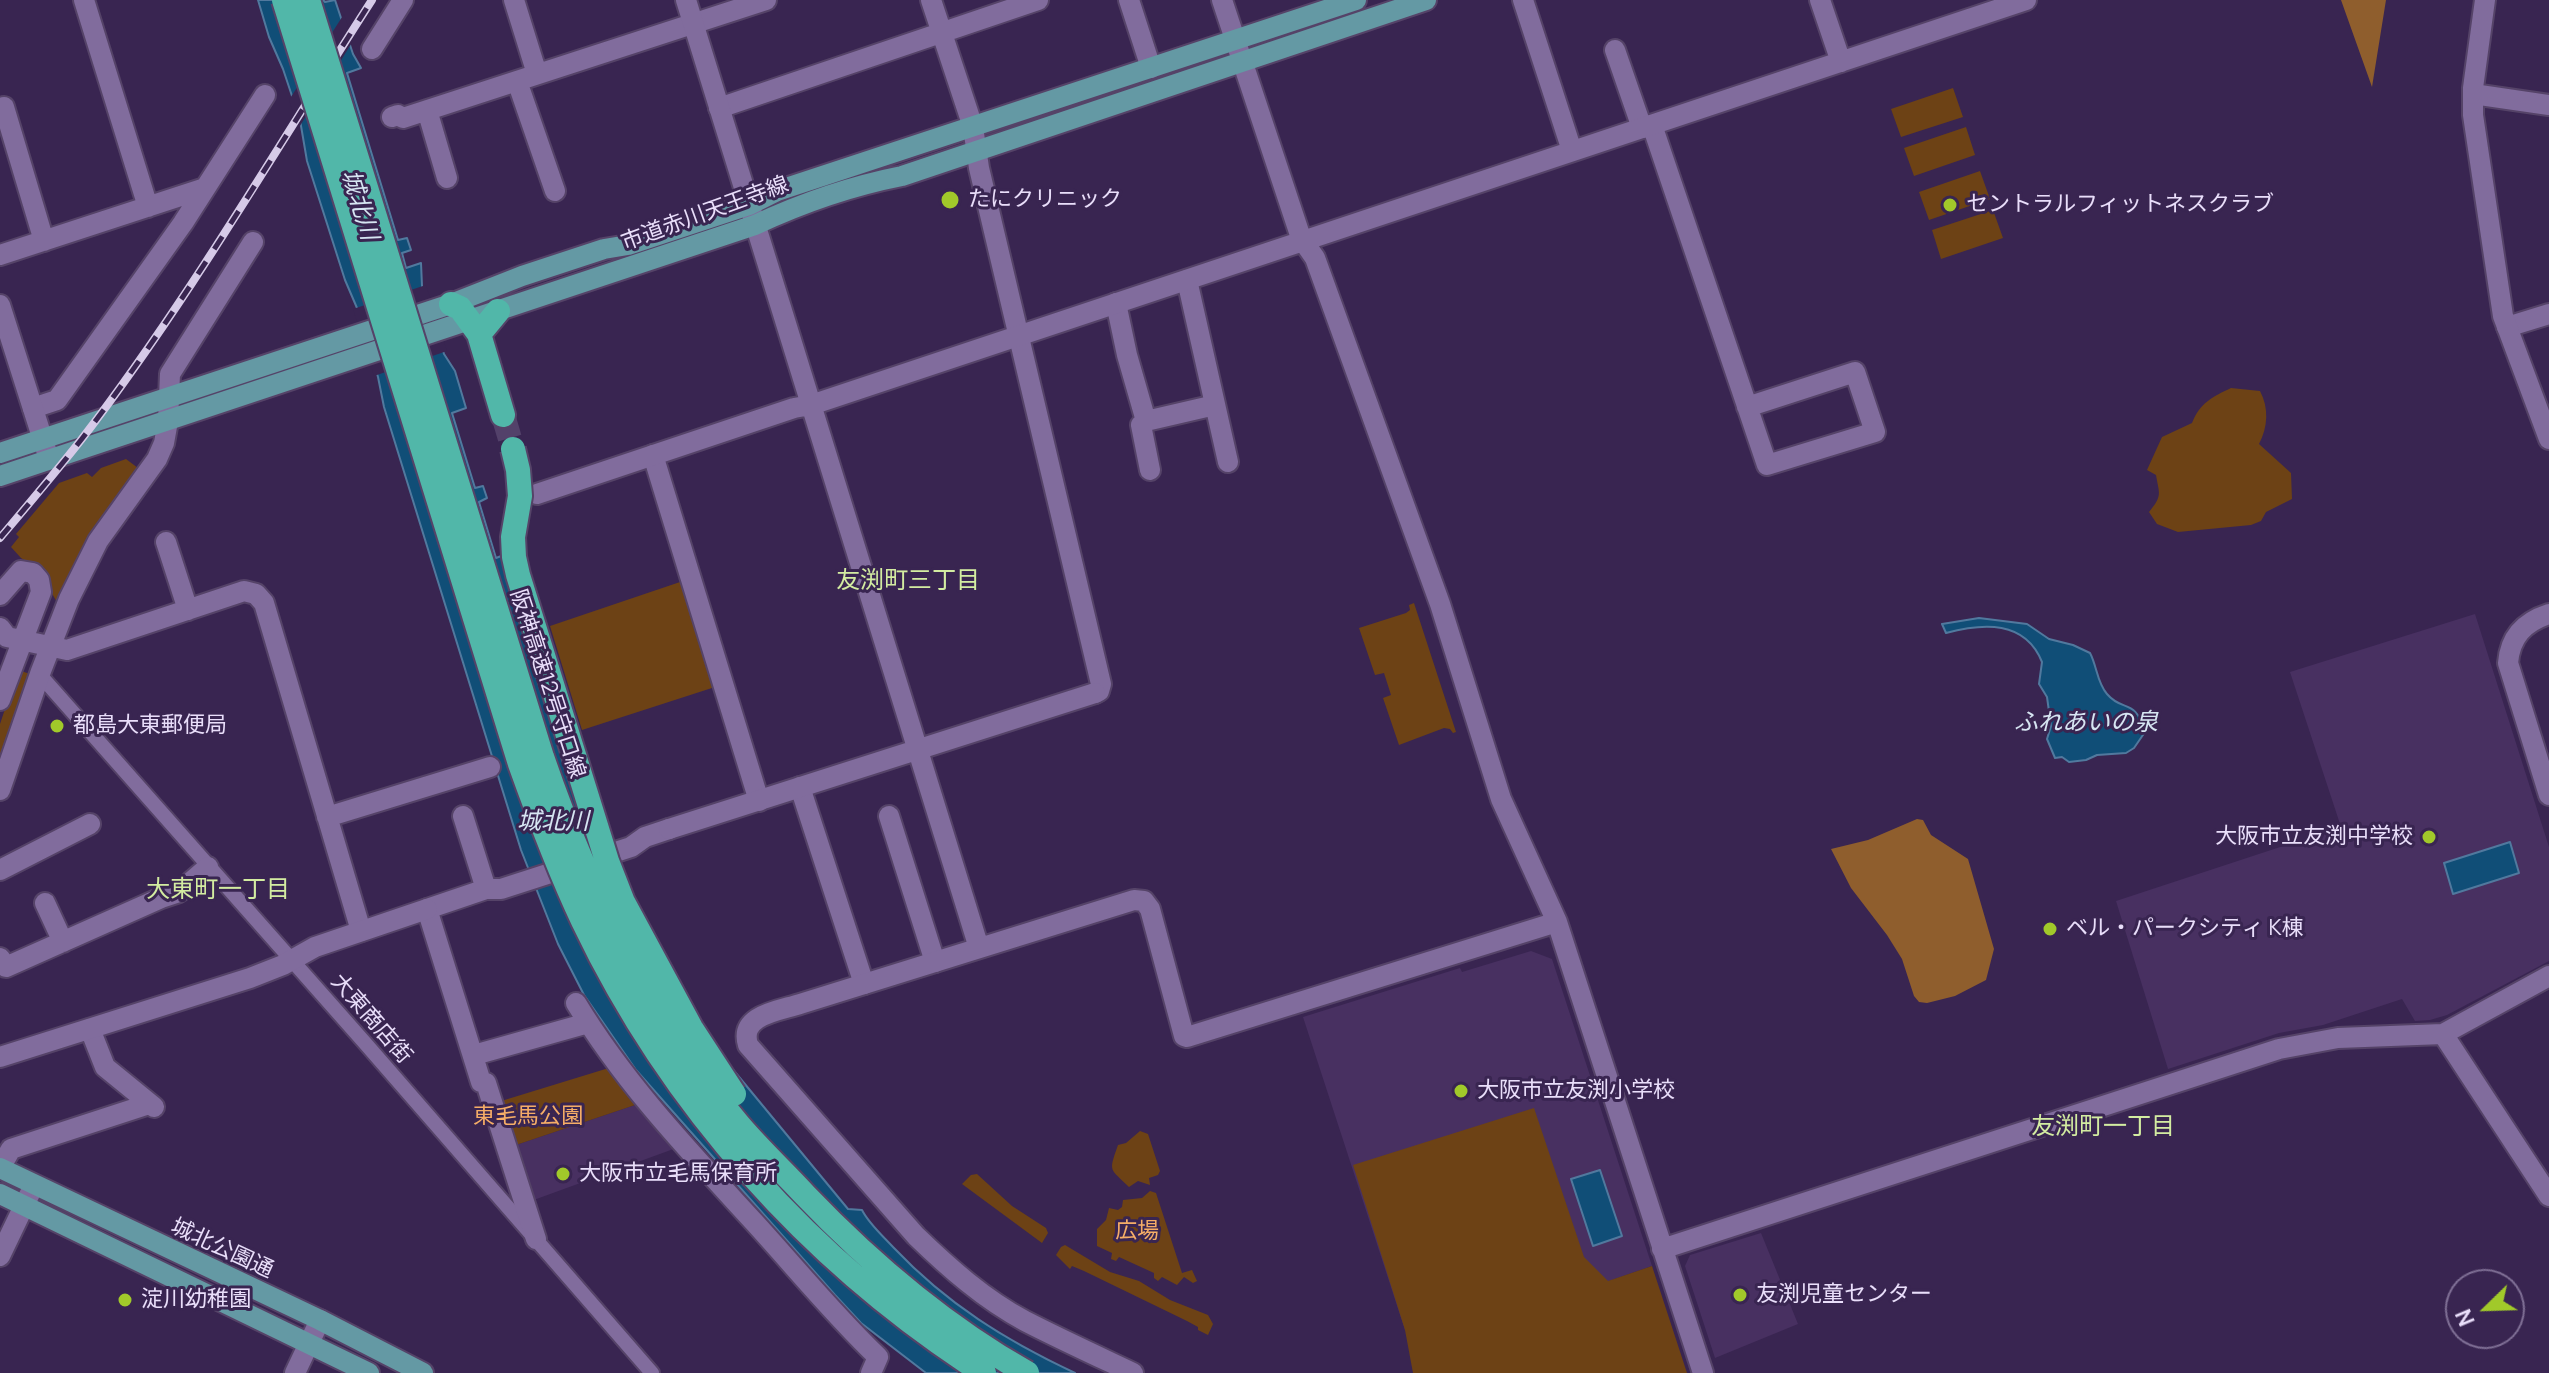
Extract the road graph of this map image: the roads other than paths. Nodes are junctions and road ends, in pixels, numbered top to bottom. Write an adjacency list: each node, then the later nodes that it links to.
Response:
1 (84, 0): 42 (street)
2 (284, 0): 129 (highway, bridge)
3 (308, 0): 117 (highway, 阪神高速12号守口線, bridge)
4 (403, 0): 21 (street)
5 (514, 0): 26 (street)
6 (686, 0): 18 (street)
7 (766, 0): 18 (street)
8 (931, 0): 19 (street)
9 (1038, 0): 19 (street)
10 (1129, 0): 25 (street)
11 (1222, 0): 20 (street)
12 (1356, 0): 20 (main road, 市道赤川天王寺線)
13 (1426, 0): 23 (main road, 市道赤川天王寺線)
14 (1523, 0): 38 (street)
15 (1820, 0): 24 (street)
16 (2026, 0): 24 (street)
17 (2485, 0): 28 (street)
18 (693, 25): 26 (street); 32 (street)
19 (941, 32): 32 (street); 36 (street)
20 (1235, 40): 23 (street); 25 (main road, 市道赤川天王寺線)
21 (372, 49)
22 (1615, 50): 35 (street)
23 (1242, 61): 37 (main road, 市道赤川天王寺線); 45 (street)
24 (1841, 62): 35 (street)
25 (1151, 68): 36 (main road, 市道赤川天王寺線)
26 (537, 74): 27 (street)
27 (517, 81): 33 (street); 41 (street)
28 (2473, 94): 30 (street); 54 (street)
29 (265, 95): 40 (street)
30 (2549, 105)
31 (0, 108): 44 (street)
32 (719, 108): 43 (street)
33 (427, 110): 34 (street); 39 (street)
34 (392, 117)
35 (1647, 126): 38 (street); 60 (street)
36 (973, 127): 37 (street); 43 (main road, 市道赤川天王寺線)
37 (975, 150): 43 (main road, 市道赤川天王寺線); 55 (street)
38 (1572, 151): 45 (street)
39 (447, 178)
40 (205, 188): 42 (street); 61 (street)
41 (555, 191)
42 (148, 207): 44 (street)
43 (752, 215): 51 (main road, 市道赤川天王寺線); 53 (main road, 市道赤川天王寺線); 58 (street)
44 (44, 241): 47 (street)
45 (1303, 241): 48 (street); 98 (street)
46 (253, 242): 57 (street)
47 (0, 255)
48 (1187, 280): 49 (street); 59 (street)
49 (1116, 303): 55 (street); 64 (street)
50 (0, 305): 56 (street)
51 (498, 311): 53 (highway)
52 (2549, 314): 54 (street)
53 (464, 321): 57 (main road, 市道赤川天王寺線, bridge); 62 (highway); 63 (main road, 市道赤川天王寺線, bridge)
54 (2507, 327): 65 (street)
55 (1018, 336): 58 (street); 83 (street)
56 (7, 349): 61 (street)
57 (169, 399): 63 (street); 67 (main road, 市道赤川天王寺線)
58 (811, 405): 69 (street); 83 (street)
59 (1215, 405): 64 (street); 70 (street)
60 (1747, 407): 60 (street)
61 (33, 408): 67 (street)
62 (503, 415)
63 (168, 421): 67 (main road, 市道赤川天王寺線); 80 (street)
64 (1146, 421): 71 (street)
65 (2549, 439)
66 (513, 449): 117 (highway, bridge)
67 (46, 450): 68 (main road, 市道赤川天王寺線); 72 (main road, 市道赤川天王寺線)
68 (0, 453)
69 (653, 455): 73 (street); 88 (street)
70 (1228, 462)
71 (1150, 470)
72 (0, 476)
73 (537, 494)
74 (166, 542): 76 (street)
75 (0, 595): 79 (street)
76 (188, 610): 80 (street); 91 (street)
77 (2549, 614): 87 (street)
78 (0, 628): 79 (street)
79 (21, 640): 80 (street); 82 (street)
80 (50, 646): 81 (street)
81 (40, 675): 86 (street); 93 (street, 大東商店街)
82 (0, 700)
83 (918, 750): 85 (street); 101 (street)
84 (490, 767): 91 (street)
85 (800, 787): 88 (street); 106 (street)
86 (0, 790)
87 (2549, 795)
88 (759, 801): 95 (street, bridge)
89 (463, 816): 95 (street)
90 (889, 816): 104 (street)
91 (327, 817): 99 (street)
92 (90, 824): 94 (street)
93 (208, 867): 100 (street); 103 (street, 大東商店街)
94 (0, 870)
95 (486, 889): 97 (street)
96 (45, 903): 100 (street)
97 (427, 909): 99 (street); 111 (street)
98 (1557, 922): 101 (street); 120 (street)
99 (361, 931): 103 (street)
100 (63, 942): 102 (street)
101 (979, 948): 104 (street)
102 (0, 958)
103 (289, 960): 109 (street); 119 (street, 大東商店街)
104 (935, 962): 106 (street)
105 (2549, 976): 110 (street)
106 (864, 984): 131 (street)
107 (576, 1003): 108 (street)
108 (588, 1023): 111 (street); 124 (street)
109 (90, 1029): 112 (street); 113 (street)
110 (2443, 1034): 116 (street); 120 (street)
111 (474, 1055): 119 (street)
112 (0, 1057)
113 (0, 1168): 114 (main road, 城北公園通)
114 (34, 1185): 118 (street); 122 (main road, 城北公園通)
115 (0, 1194): 118 (main road)
116 (2549, 1196)
117 (814, 1204): 130 (highway, 阪神高速12号守口線, bridge)
118 (24, 1206): 121 (street); 123 (main road)
119 (536, 1239): 128 (street, 大東商店街)
120 (1662, 1249): 132 (street)
121 (0, 1256)
122 (320, 1320): 123 (street); 127 (main road, 城北公園通)
123 (309, 1344): 125 (street); 126 (main road)
124 (876, 1371)
125 (295, 1373)
126 (369, 1373)
127 (423, 1373)
128 (652, 1373)
129 (984, 1373)
130 (1027, 1373)
131 (1133, 1373)
132 (1703, 1373)

